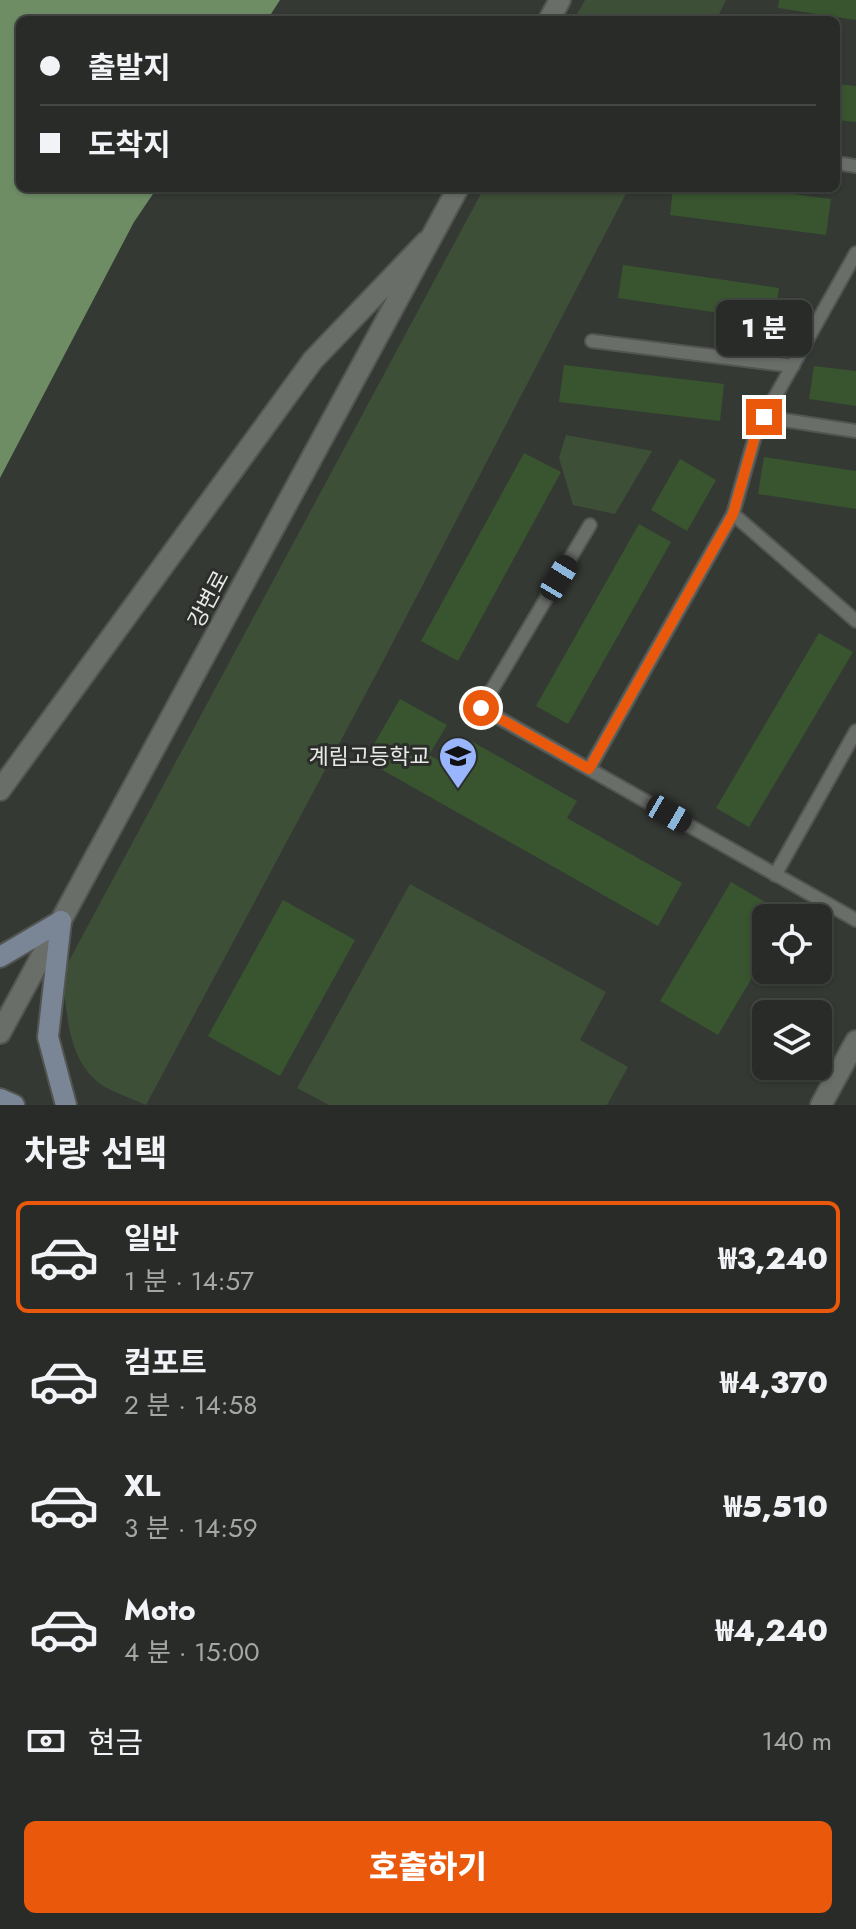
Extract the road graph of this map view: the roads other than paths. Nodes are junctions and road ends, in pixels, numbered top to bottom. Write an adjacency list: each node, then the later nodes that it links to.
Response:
1 (456, 192): 2 (street, 강변로)
2 (434, 233): 13 (street); 16 (street, 강변로)
3 (856, 253): 5 (lane)
4 (592, 341): 5 (lane)
5 (793, 366): 6 (lane)
6 (764, 417): 7 (lane); 8 (lane)
7 (856, 431)
8 (733, 514): 10 (lane); 12 (lane)
9 (590, 525): 12 (lane)
10 (856, 621)
11 (856, 731): 14 (lane)
12 (589, 769): 14 (lane)
13 (0, 790)
14 (775, 875): 15 (lane)
15 (856, 920)
16 (61, 921): 17 (main road); 18 (street, 강변로); 22 (main road)
17 (0, 957)
18 (0, 1033)
19 (856, 1041): 23 (street)
20 (0, 1099): 21 (main road)
21 (14, 1105)
22 (66, 1105)
23 (821, 1105)

